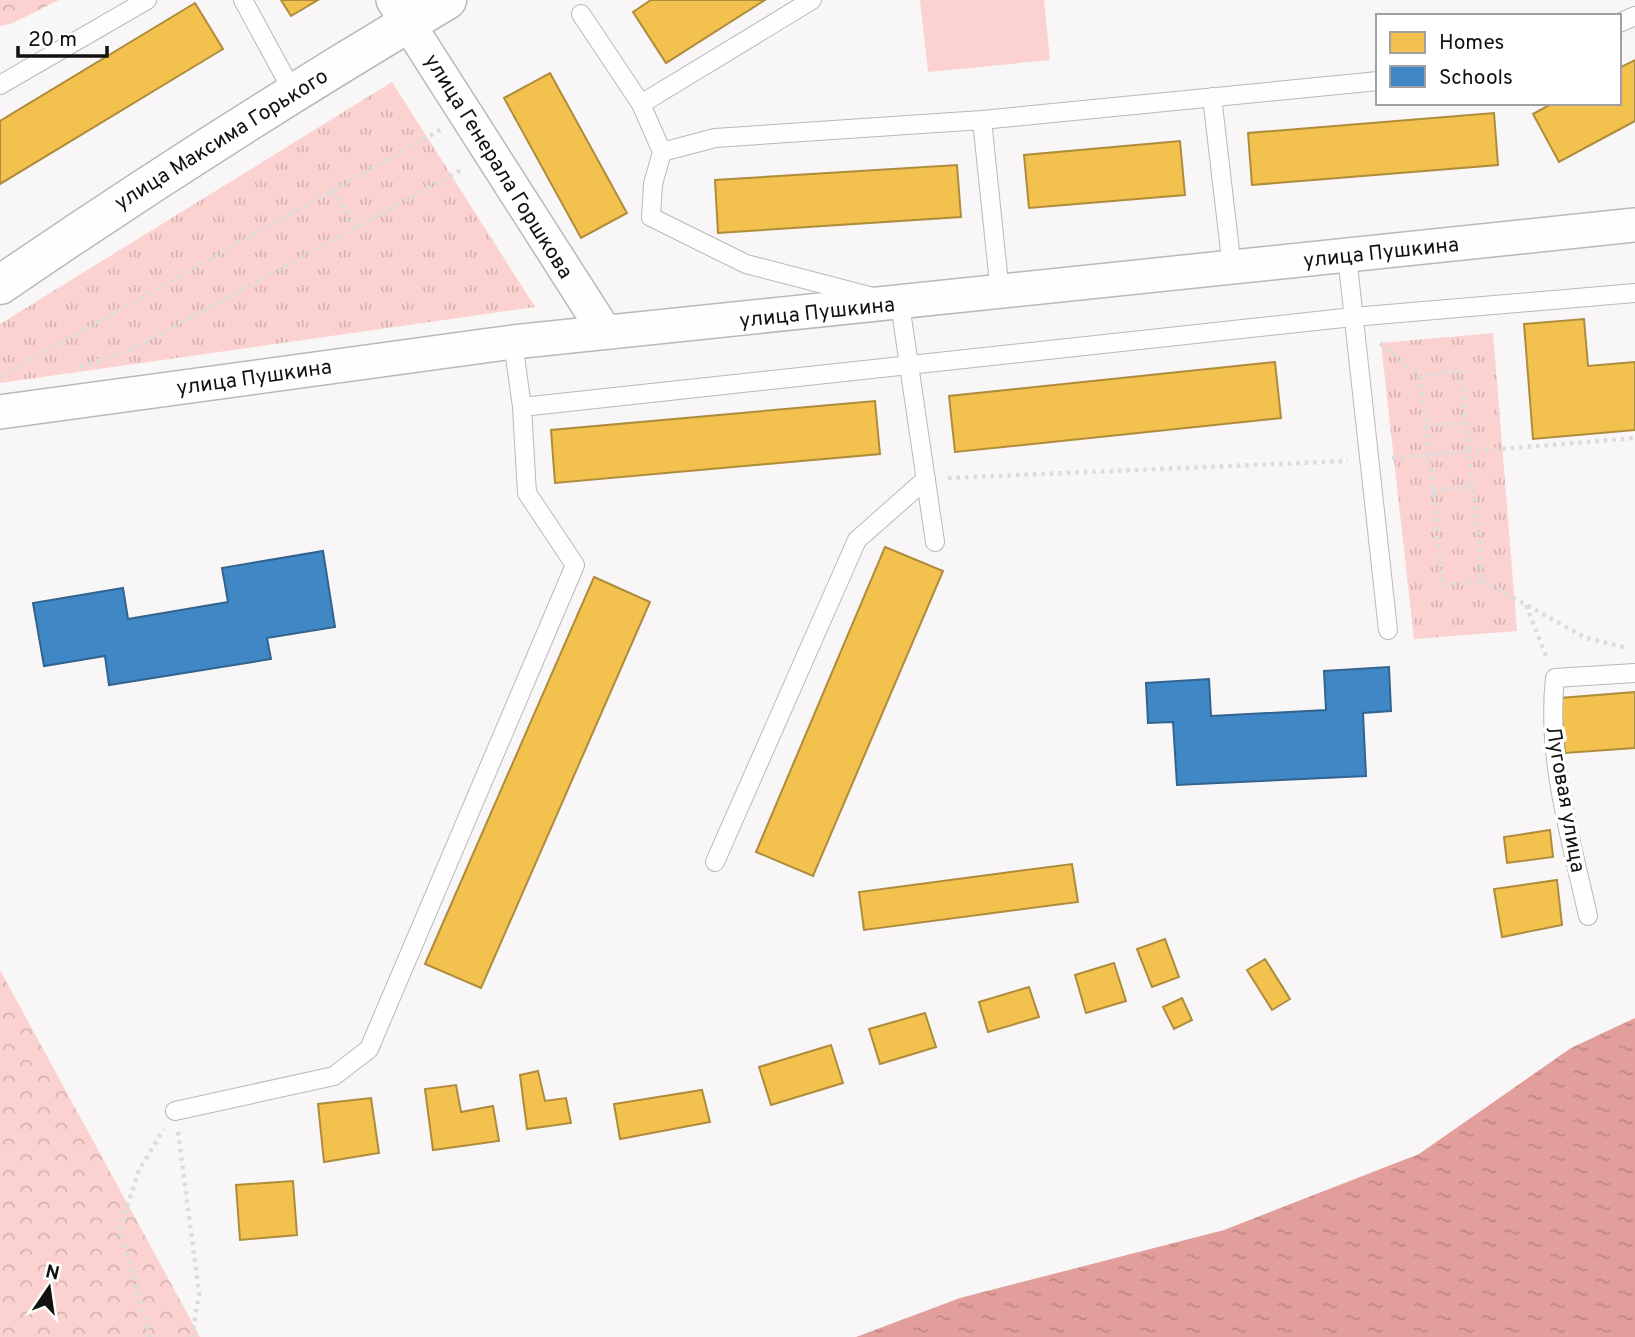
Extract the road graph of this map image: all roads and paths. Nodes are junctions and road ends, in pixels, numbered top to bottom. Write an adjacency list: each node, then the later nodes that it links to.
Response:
1 (146, 0): 8 (lane)
2 (243, 0): 9 (lane)
3 (447, 0): 5 (street, улица Максима Горького)
4 (812, 0): 11 (lane)
5 (401, 12): 9 (street, улица Максима Горького); 12 (street, улица Генерала Горшкова)
6 (581, 15): 11 (lane)
7 (1376, 81): 10 (lane)
8 (0, 85)
9 (293, 92): 21 (street, улица Максима Горького)
10 (1212, 97): 13 (lane); 20 (lane)
11 (641, 104): 14 (lane)
12 (467, 116): 15 (street, улица Генерала Горшкова); 16 (path)
13 (982, 120): 14 (lane); 22 (lane)
14 (662, 152): 24 (lane)
15 (491, 153): 18 (path); 26 (street, улица Генерала Горшкова)
16 (332, 189): 18 (path); 31 (path)
17 (1635, 225): 19 (street, улица Пушкина)
18 (356, 227): 29 (path)
19 (1347, 256): 20 (street, улица Пушкина); 25 (lane)
20 (1232, 268): 22 (street, улица Пушкина)
21 (0, 285)
22 (1000, 293): 24 (street, улица Пушкина)
23 (1635, 293): 25 (lane)
24 (900, 304): 26 (street, улица Пушкина); 28 (lane)
25 (1353, 317): 28 (lane); 30 (path); 39 (lane)
26 (605, 332): 27 (street, улица Пушкина)
27 (513, 342): 32 (lane); 33 (street, улица Пушкина)
28 (909, 365): 32 (lane); 40 (lane)
29 (72, 370)
30 (1420, 376): 34 (path); 35 (path)
31 (0, 377)
32 (522, 407): 52 (lane)
33 (0, 412)
34 (1465, 422): 35 (path); 37 (path)
35 (1425, 426): 38 (path)
36 (1635, 438): 37 (path)
37 (1469, 452): 38 (path); 41 (path)
38 (1428, 455): 39 (path); 42 (path)
39 (1369, 460): 40 (path); 46 (lane)
40 (926, 480): 43 (lane); 50 (lane)
41 (1473, 486): 42 (path); 44 (path)
42 (1432, 491): 44 (path)
43 (935, 542)
44 (1483, 581): 45 (path)
45 (1526, 605): 47 (path); 49 (path)
46 (1388, 630)
47 (1635, 650)
48 (1635, 673): 49 (lane)
49 (1555, 678): 51 (lane, Луговая улица)
50 (715, 862)
51 (1588, 916)
52 (175, 1111): 53 (path); 54 (path)
53 (149, 1337)
54 (191, 1337)

